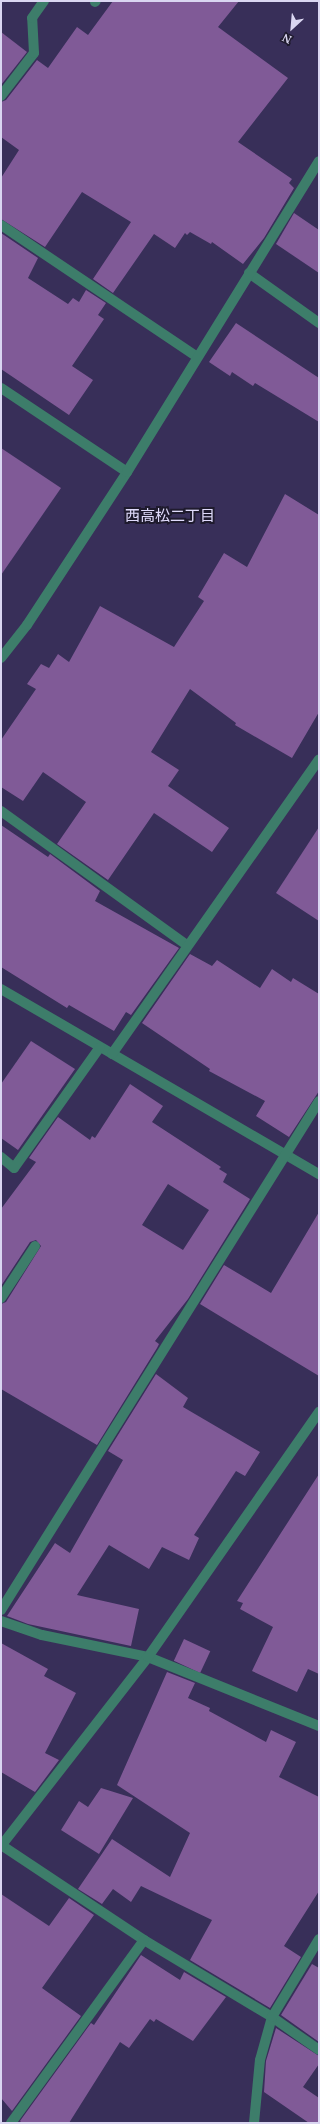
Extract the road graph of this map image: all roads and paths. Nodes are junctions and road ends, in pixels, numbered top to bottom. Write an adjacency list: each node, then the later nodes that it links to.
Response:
1 (44, 1): 2 (street)
2 (1, 96)
3 (319, 162): 5 (street)
4 (1, 225): 7 (street)
5 (249, 272): 6 (street); 7 (street)
6 (319, 323)
7 (196, 356): 9 (street)
8 (1, 388): 9 (street)
9 (127, 472): 10 (street)
10 (1, 658)
11 (319, 760): 13 (street)
12 (1, 811): 13 (street)
13 (187, 945): 16 (street)
14 (1, 989): 15 (street)
15 (100, 1047): 16 (street); 19 (street)
16 (112, 1054): 18 (street)
17 (319, 1101): 18 (street)
18 (286, 1155): 20 (street); 24 (street)
19 (1, 1157)
20 (319, 1174)
21 (35, 1246): 22 (street)
22 (1, 1298)
23 (319, 1412): 26 (street)
24 (1, 1610)
25 (1, 1621): 26 (street)
26 (148, 1657): 27 (street); 28 (street)
27 (319, 1726)
28 (1, 1845): 30 (street)
29 (319, 1938): 31 (street)
30 (144, 1940): 31 (street); 33 (street)
31 (272, 2018): 32 (street); 34 (street)
32 (319, 2050)
33 (11, 2123)
34 (254, 2123)

